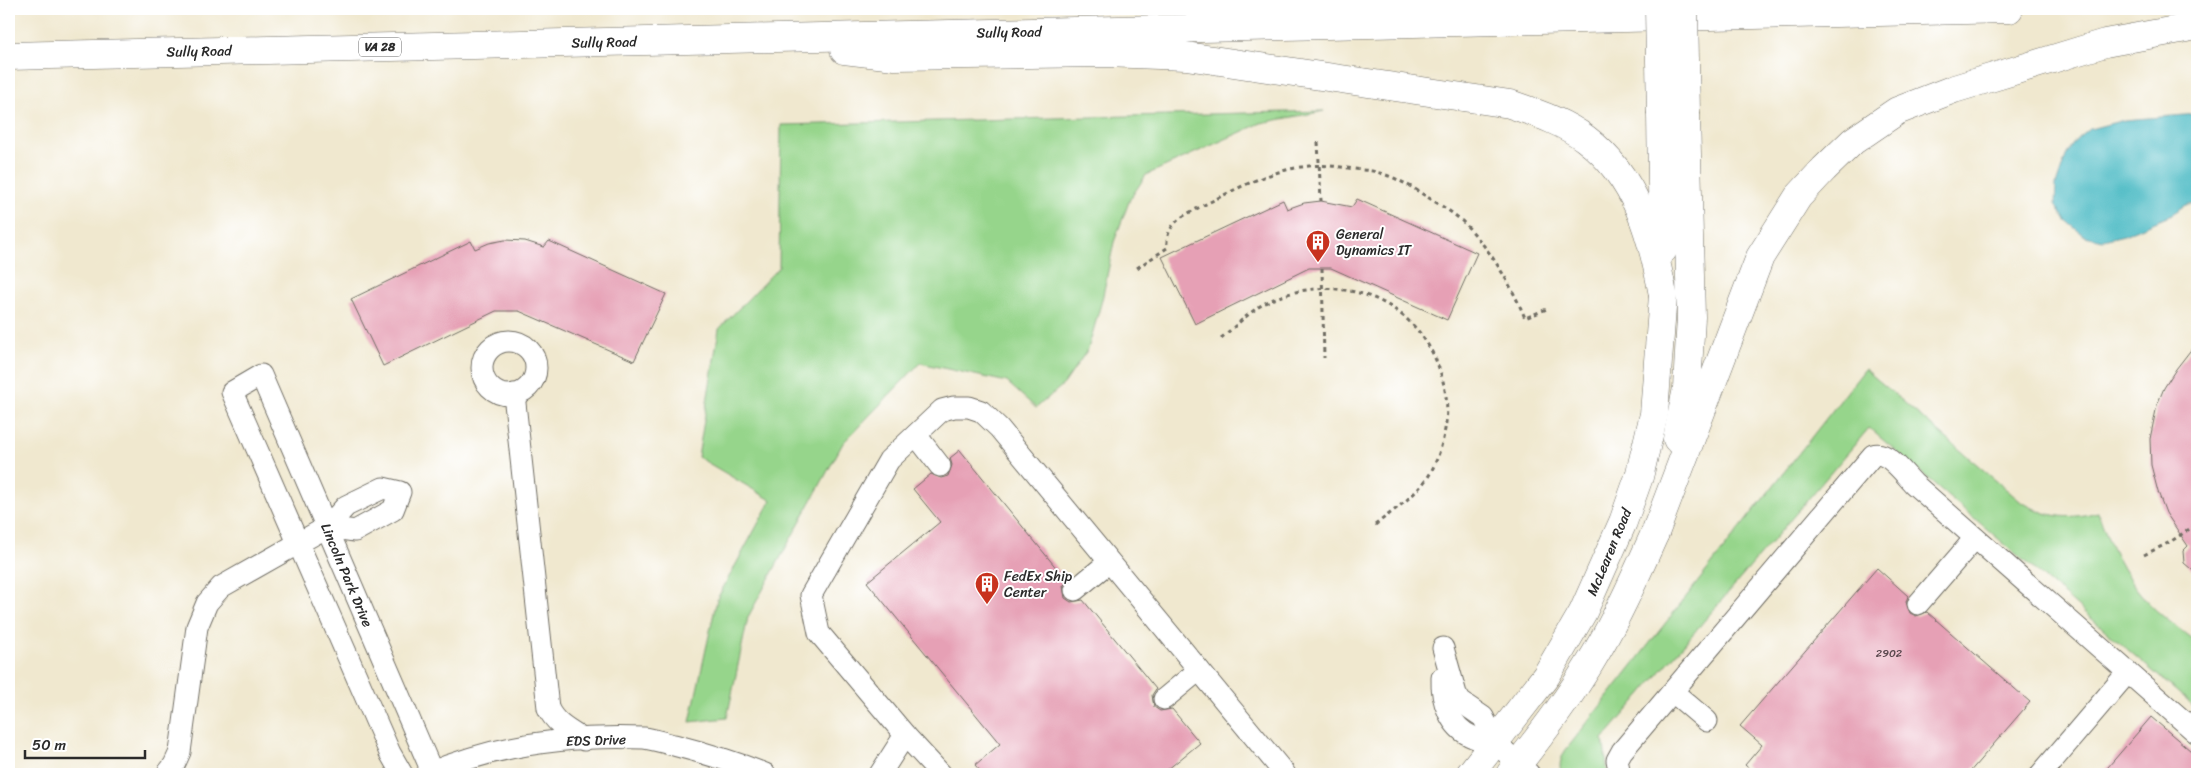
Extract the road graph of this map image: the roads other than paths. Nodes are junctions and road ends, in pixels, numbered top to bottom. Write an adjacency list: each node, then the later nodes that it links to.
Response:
1 (1659, 9): 7 (main road, bridge)
2 (1684, 9): 7 (main road, bridge)
3 (2009, 9): 5 (main road, Sully Road / VA 28)
4 (2197, 26): 13 (main road)
5 (752, 38): 6 (main road, Sully Road / VA 28); 8 (main road)
6 (9, 56)
7 (1674, 114): 8 (main road); 13 (main road)
8 (1663, 295): 27 (main road, McLearen Road)
9 (514, 394): 26 (street)
10 (916, 435): 11 (street); 16 (street); 25 (street)
11 (940, 466)
12 (327, 527): 15 (street); 15 (street, Lincoln Park Drive); 31 (street, Lincoln Park Drive)
13 (1655, 533): 28 (main road)
14 (1975, 538): 18 (street); 20 (street); 21 (street)
15 (297, 544): 29 (street); 30 (street)
16 (1109, 562): 17 (street); 19 (street)
17 (1075, 590)
18 (1918, 604)
19 (1199, 670): 22 (street); 35 (street)
20 (2128, 672): 24 (street); 38 (street)
21 (1673, 692): 23 (street); 37 (street)
22 (1164, 699)
23 (1706, 721)
24 (2197, 733)
25 (905, 735): 33 (street); 34 (street)
26 (584, 740): 31 (street, EDS Drive); 32 (street, EDS Drive)
27 (1496, 743): 28 (street); 36 (main road, McLearen Road)
28 (1519, 771)
29 (166, 774)
30 (402, 774)
31 (431, 774)
32 (765, 774)
33 (880, 774)
34 (941, 774)
35 (1285, 774)
36 (1470, 774)
37 (1620, 774)
38 (2041, 774)

